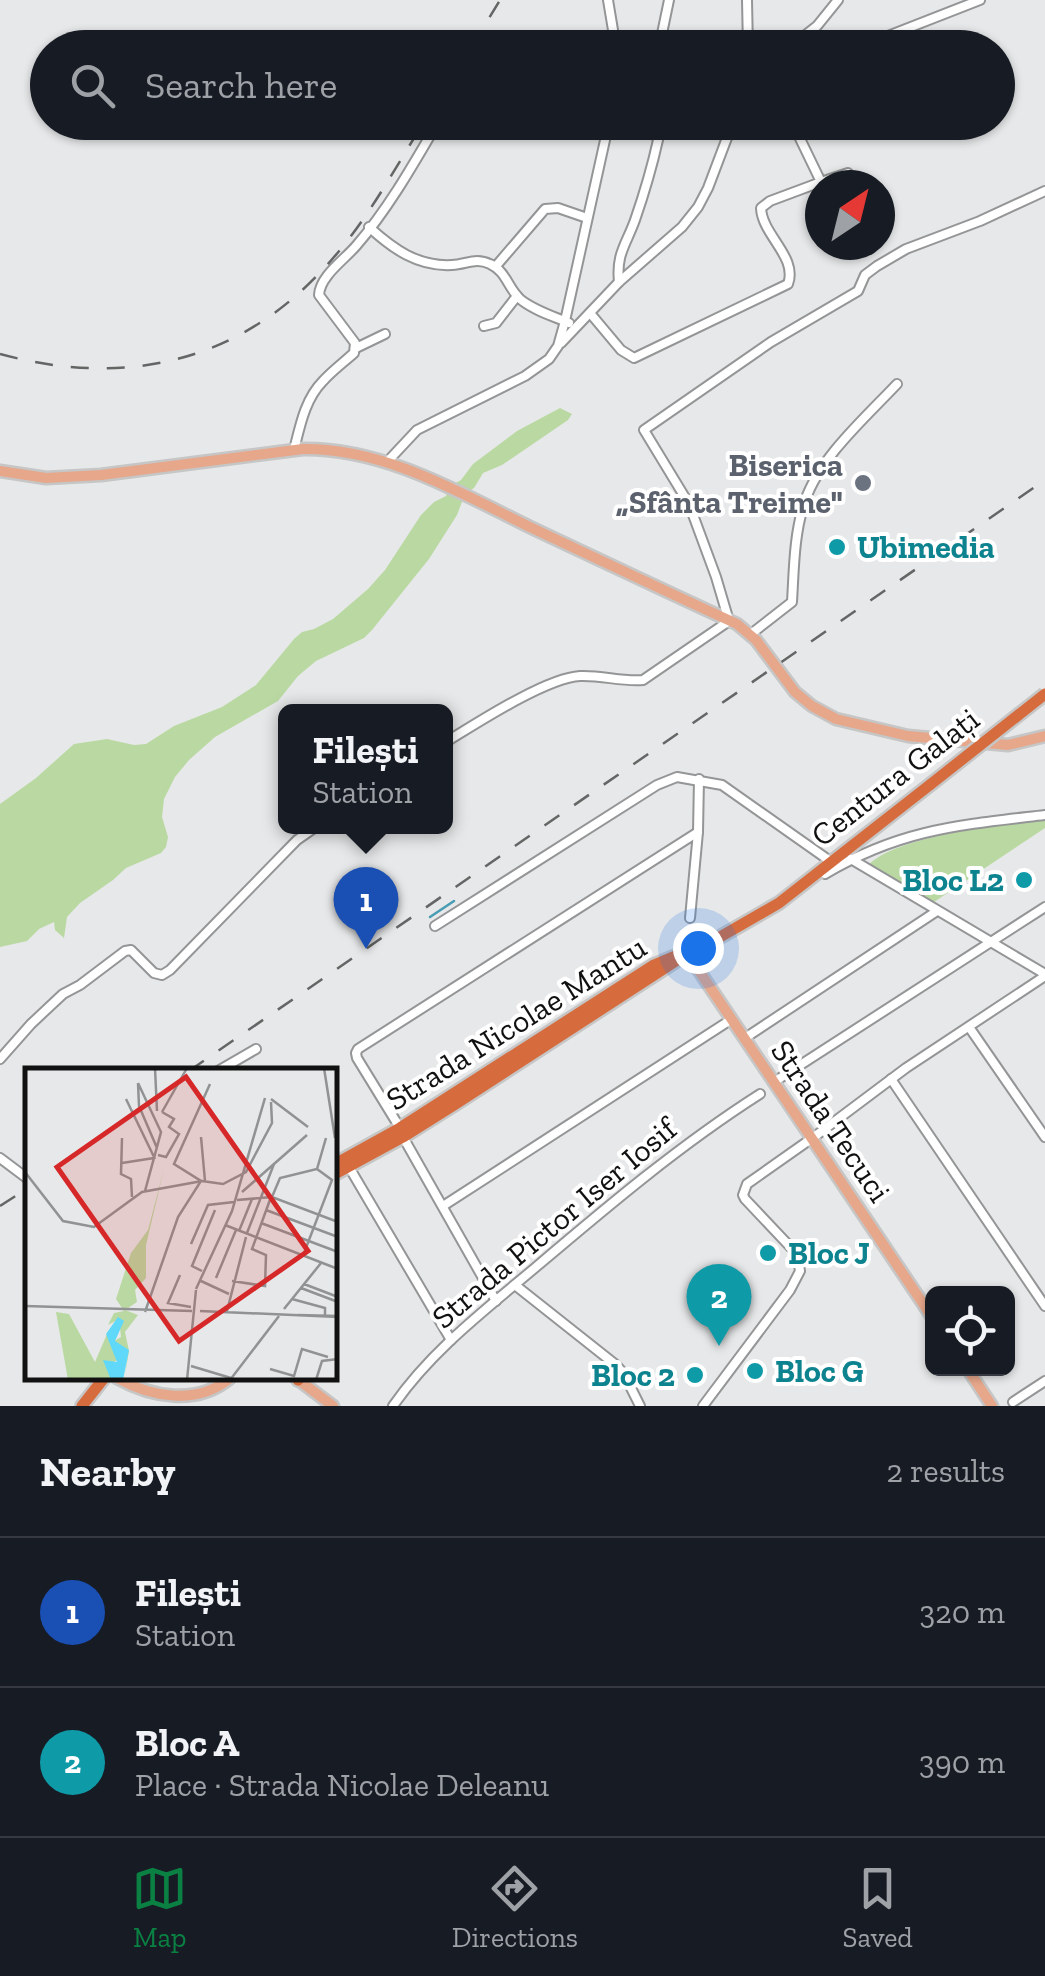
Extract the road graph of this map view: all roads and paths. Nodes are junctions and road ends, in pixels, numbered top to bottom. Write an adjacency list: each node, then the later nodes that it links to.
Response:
1 (608, 0): 6 (street)
2 (669, 0): 7 (street)
3 (747, 0): 8 (street)
4 (838, 0): 9 (street)
5 (980, 0): 10 (street)
6 (613, 30)
7 (662, 30)
8 (748, 30)
9 (812, 30)
10 (904, 30)
11 (427, 140): 20 (street)
12 (604, 140): 19 (street)
13 (658, 140): 22 (street)
14 (727, 140): 22 (street)
15 (801, 140): 16 (street)
16 (815, 170)
17 (805, 188): 24 (street)
18 (1045, 191): 35 (street)
19 (587, 218): 21 (street); 25 (street)
20 (370, 227): 21 (street); 30 (street)
21 (496, 266): 23 (street)
22 (618, 282): 24 (street)
23 (517, 296): 25 (street); 26 (street)
24 (590, 313): 27 (street)
25 (565, 321): 27 (street); 29 (street)
26 (484, 326)
27 (578, 326): 29 (street)
28 (384, 334): 30 (street)
29 (558, 346): 33 (street)
30 (356, 348): 32 (street)
31 (898, 384): 36 (street)
32 (294, 450): 33 (main road); 34 (main road)
33 (387, 462): 35 (main road)
34 (0, 472)
35 (729, 621): 36 (main road); 39 (street)
36 (751, 634): 38 (main road)
37 (1045, 694): 45 (highway, Centura Galați, bridge)
38 (1045, 736)
39 (453, 738)
40 (699, 779): 42 (street); 45 (street); 50 (street)
41 (1045, 816): 44 (street)
42 (698, 832): 49 (street); 63 (street)
43 (306, 834): 58 (street)
44 (851, 859): 46 (street); 48 (street)
45 (830, 862): 46 (highway, Centura Galați)
46 (780, 903): 52 (highway, Strada Nicolae Mantu)
47 (1045, 907): 51 (street)
48 (937, 911): 51 (street); 56 (street)
49 (690, 918)
50 (435, 926)
51 (988, 942): 53 (street); 61 (street)
52 (687, 953): 54 (main road, Strada Tecuci); 63 (highway, Strada Nicolae Mantu)
53 (1045, 975): 55 (street)
54 (732, 1019): 56 (main road, Strada Tecuci); 71 (street)
55 (969, 1027): 60 (street); 65 (street)
56 (745, 1038): 61 (main road, Strada Tecuci)
57 (256, 1049): 59 (street)
58 (0, 1060)
59 (223, 1068)
60 (891, 1079): 64 (street); 74 (street)
61 (774, 1082): 64 (main road, Strada Tecuci)
62 (760, 1094): 72 (street, Strada Pictor Iser Iosif)
63 (402, 1132): 67 (highway, Strada Nicolae Mantu); 68 (highway); 71 (street)
64 (812, 1138): 75 (main road, Strada Tecuci); 88 (street)
65 (1045, 1138)
66 (0, 1158): 70 (street)
67 (338, 1163)
68 (348, 1167): 69 (highway); 76 (street)
69 (338, 1172)
70 (25, 1177)
71 (443, 1206): 73 (street)
72 (515, 1285): 73 (street, Strada Pictor Iser Iosif); 87 (street)
73 (496, 1301): 76 (street, Strada Pictor Iser Iosif)
74 (1045, 1306)
75 (925, 1307)
76 (451, 1340): 86 (street, Strada Pictor Iser Iosif)
77 (972, 1376): 89 (main road)
78 (102, 1381): 84 (highway)
79 (123, 1381): 80 (main road)
80 (226, 1381)
81 (300, 1381): 85 (main road)
82 (1045, 1381): 83 (street)
83 (1013, 1402)
84 (82, 1406)
85 (333, 1406)
86 (393, 1406)
87 (640, 1406)
88 (703, 1406)
89 (992, 1406)

